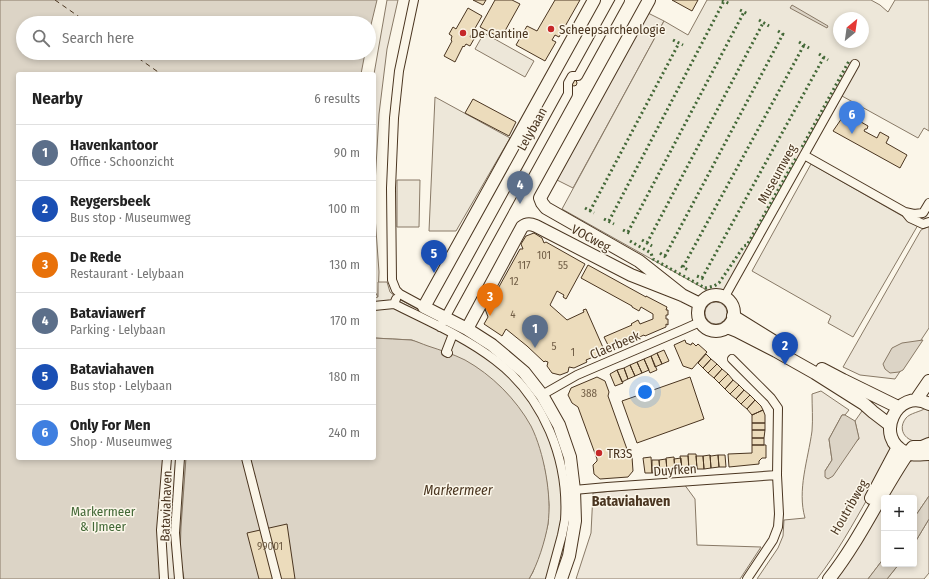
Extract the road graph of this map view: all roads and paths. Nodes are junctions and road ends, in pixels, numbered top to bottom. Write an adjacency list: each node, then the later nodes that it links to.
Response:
1 (414, 0): 12 (street)
2 (594, 0): 18 (street, Lelybaan)
3 (620, 0): 20 (street, Lelybaan)
4 (649, 0): 10 (street, VOCweg)
5 (855, 64): 6 (street, Museumweg)
6 (804, 155): 8 (street); 14 (street, Museumweg)
7 (929, 203): 8 (street)
8 (905, 212): 9 (street)
9 (929, 222)
10 (646, 266): 11 (street); 13 (street, VOCweg)
11 (640, 278): 13 (street, VOCweg); 23 (street, VOCweg)
12 (400, 294): 15 (street); 18 (street)
13 (682, 295): 16 (street, VOCweg)
14 (724, 298): 16 (street); 19 (street)
15 (394, 304): 17 (street); 20 (street)
16 (700, 304): 21 (street)
17 (376, 306)
18 (424, 307): 20 (street)
19 (733, 316): 22 (street); 30 (street)
20 (442, 322): 23 (street); 24 (street)
21 (700, 322): 22 (street); 28 (street, Claerbeek)
22 (727, 327): 30 (street)
23 (467, 329): 28 (street)
24 (453, 334): 25 (street); 41 (street)
25 (446, 352)
26 (732, 359): 36 (street)
27 (929, 382): 29 (street)
28 (542, 395): 37 (street)
29 (924, 399): 30 (street)
30 (894, 418): 32 (street)
31 (929, 447): 32 (street)
32 (906, 449): 44 (street, Houtribweg); 45 (street, Houtribweg)
33 (167, 460): 38 (street, Bataviahaven)
34 (180, 460): 39 (street, Bataviahaven)
35 (247, 460): 40 (street)
36 (777, 475): 37 (street, Duyfken); 43 (street)
37 (574, 490): 42 (street)
38 (164, 579)
39 (179, 579)
40 (277, 579)
41 (550, 579)
42 (560, 579)
43 (747, 579)
44 (821, 579)
45 (829, 579)

